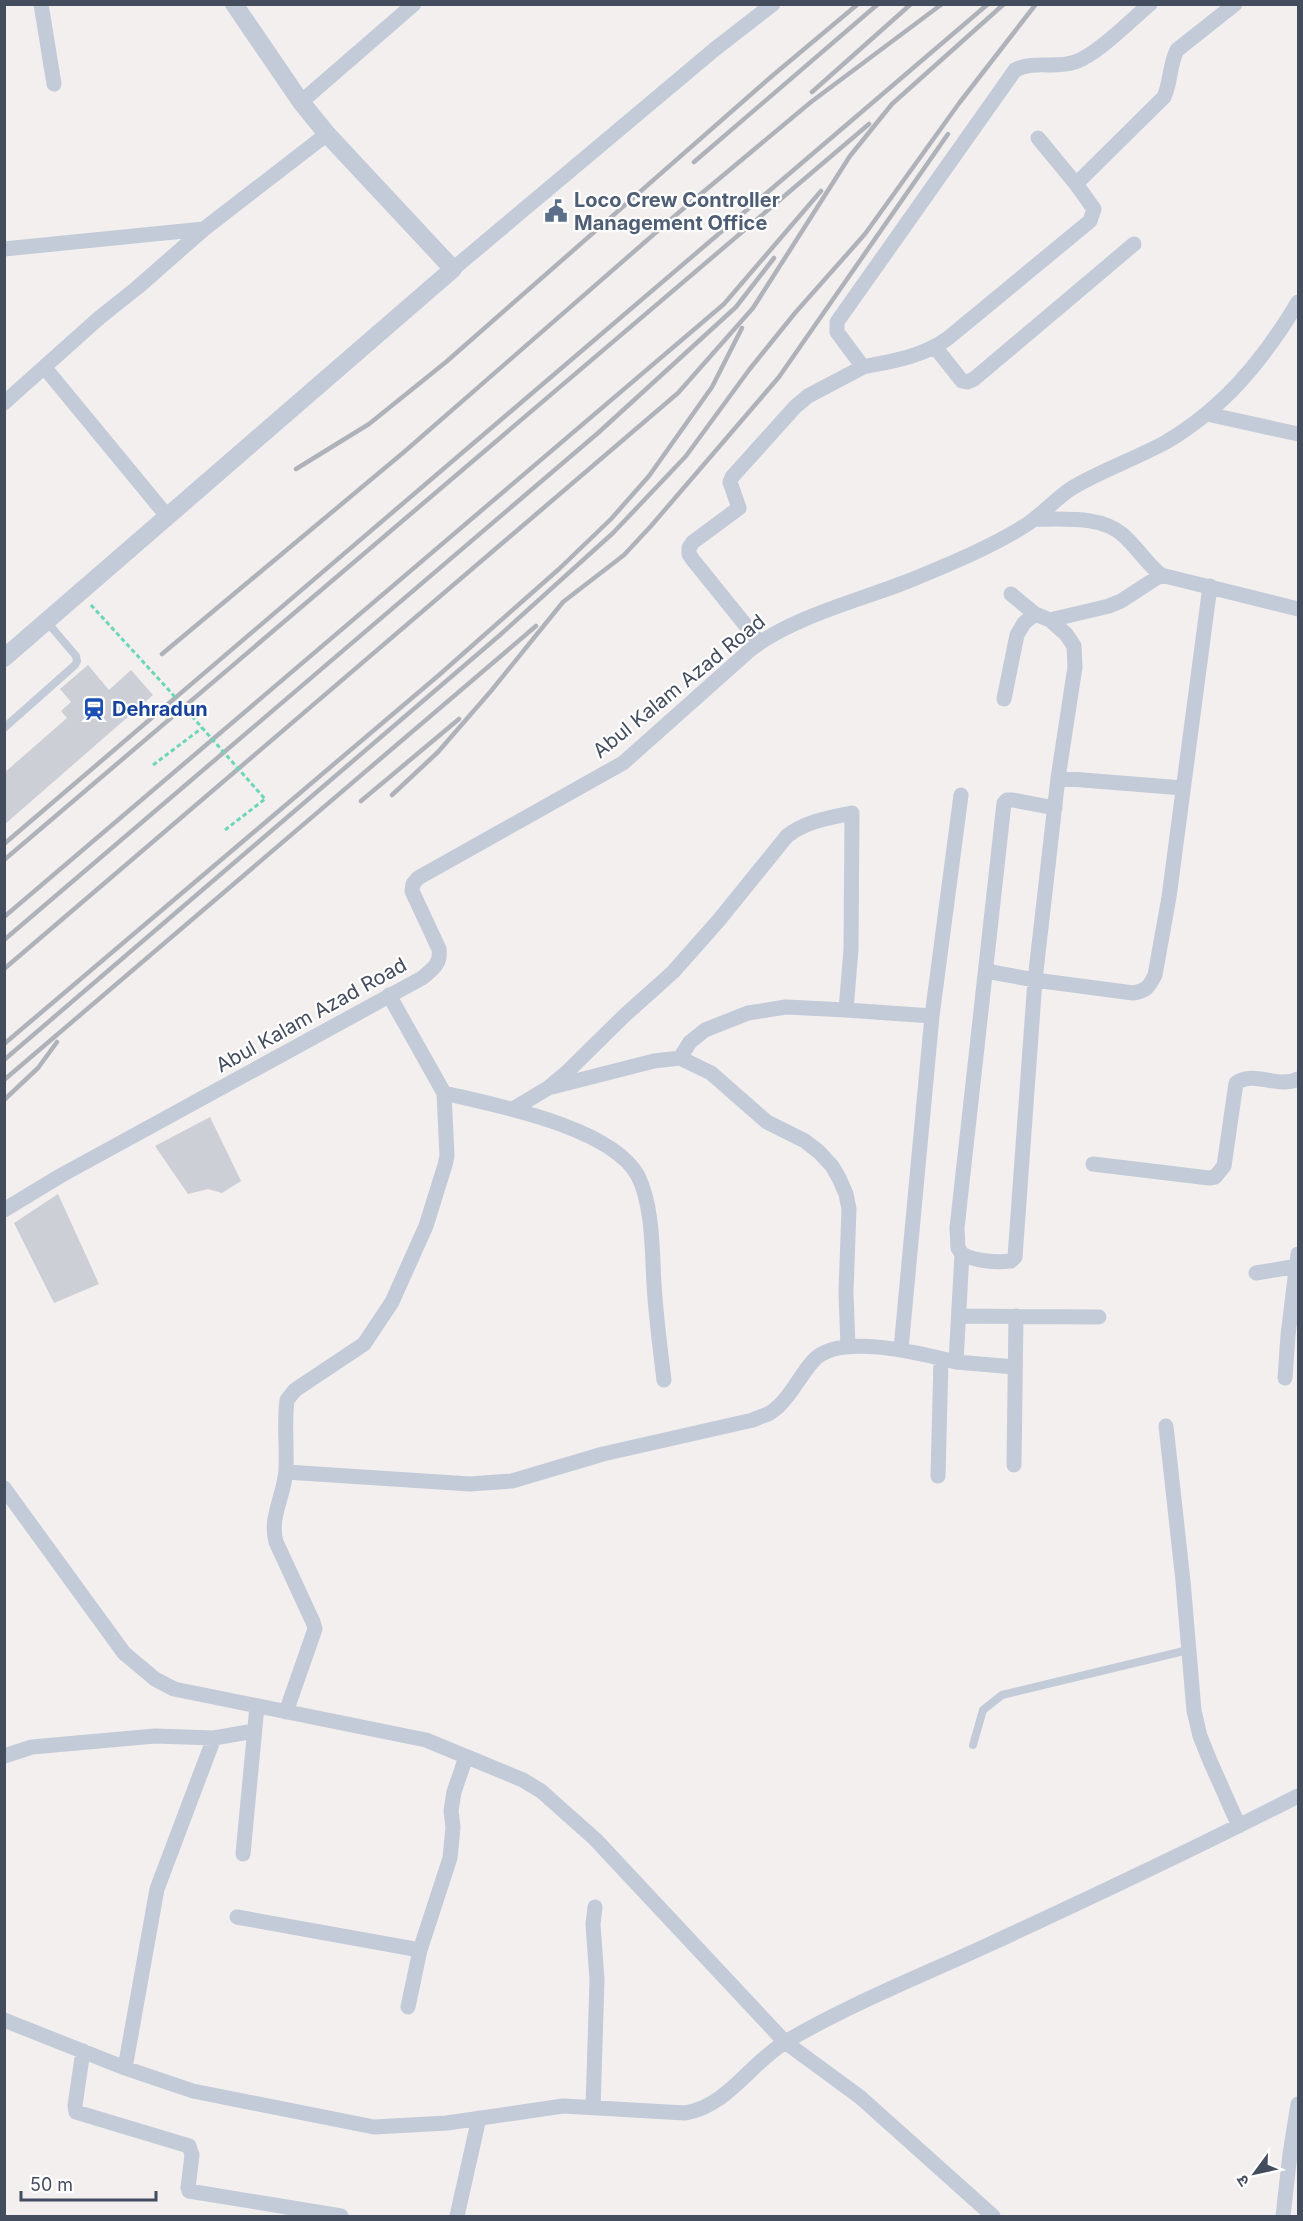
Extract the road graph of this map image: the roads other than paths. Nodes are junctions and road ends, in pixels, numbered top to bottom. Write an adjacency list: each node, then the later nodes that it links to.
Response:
1 (41, 4): 7 (street)
2 (234, 4): 8 (street)
3 (414, 4): 8 (street)
4 (773, 4): 15 (street)
5 (1150, 4): 18 (street)
6 (1236, 4): 11 (street)
7 (54, 84)
8 (301, 102): 9 (street)
9 (327, 134): 12 (street); 15 (street)
10 (1038, 138): 11 (street)
11 (1076, 184): 17 (street)
12 (204, 229): 14 (street); 19 (street)
13 (1134, 244): 17 (street)
14 (4, 249)
15 (453, 268): 23 (street)
16 (1299, 302): 21 (street, Abul Kalam Azad Road)
17 (935, 347): 18 (street)
18 (863, 367): 32 (street)
19 (45, 368): 20 (street); 23 (street)
20 (4, 403)
21 (1207, 414): 22 (street); 24 (street, Abul Kalam Azad Road)
22 (1299, 434)
23 (167, 516): 31 (street)
24 (1036, 519): 25 (street); 32 (street, Abul Kalam Azad Road)
25 (1161, 575): 26 (street); 30 (street)
26 (1210, 586): 28 (street); 37 (street)
27 (1011, 594): 29 (street)
28 (1299, 609)
29 (1035, 614): 30 (street); 34 (street)
30 (1050, 620): 36 (street)
31 (46, 621): 33 (street); 35 (lane)
32 (760, 643): 42 (street, Abul Kalam Azad Road)
33 (4, 658)
34 (1004, 699)
35 (4, 728)
36 (1058, 778): 37 (street); 39 (street)
37 (1183, 788): 41 (street)
38 (961, 795): 44 (street)
39 (1055, 808): 40 (street); 41 (street)
40 (986, 971): 41 (street); 52 (street)
41 (1035, 980): 52 (street)
42 (389, 995): 48 (street); 51 (street, Abul Kalam Azad Road)
43 (846, 1010): 44 (street); 45 (street); 47 (street)
44 (932, 1016): 59 (street)
45 (680, 1058): 47 (street); 58 (street)
46 (1299, 1079): 50 (street)
47 (548, 1088): 49 (street)
48 (444, 1093): 49 (street); 67 (street)
49 (513, 1109): 64 (street)
50 (1093, 1164)
51 (4, 1210)
52 (962, 1254): 55 (street)
53 (1298, 1262): 54 (street); 63 (street)
54 (1256, 1273)
55 (959, 1316): 56 (street); 61 (street)
56 (1016, 1316): 57 (street); 62 (street)
57 (1099, 1317)
58 (848, 1347): 59 (street); 67 (street)
59 (901, 1349): 60 (street)
60 (941, 1359): 61 (street); 68 (street)
61 (956, 1362): 62 (street)
62 (1015, 1367): 66 (street)
63 (1285, 1378)
64 (664, 1380)
65 (1166, 1426): 70 (street)
66 (1014, 1465)
67 (286, 1472): 72 (street)
68 (938, 1476)
69 (4, 1488): 71 (street)
70 (1188, 1650): 75 (lane); 79 (street)
71 (257, 1706): 72 (street); 73 (street)
72 (286, 1712): 77 (street)
73 (255, 1731): 74 (street); 80 (street)
74 (214, 1738): 76 (street); 88 (street)
75 (973, 1745)
76 (4, 1756)
77 (466, 1757): 83 (street); 86 (street)
78 (1299, 1796): 79 (street)
79 (1239, 1826): 86 (street)
80 (243, 1854)
81 (596, 1907): 90 (street)
82 (237, 1917): 83 (street)
83 (420, 1950): 84 (street)
84 (408, 2007)
85 (4, 2020): 87 (street)
86 (785, 2042): 90 (street); 94 (street)
87 (83, 2051): 88 (street); 92 (street)
88 (125, 2068): 91 (street)
89 (1299, 2104): 95 (street)
90 (593, 2108): 91 (street)
91 (479, 2118): 93 (street)
92 (341, 2217)
93 (457, 2217)
94 (993, 2217)
95 (1283, 2217)

